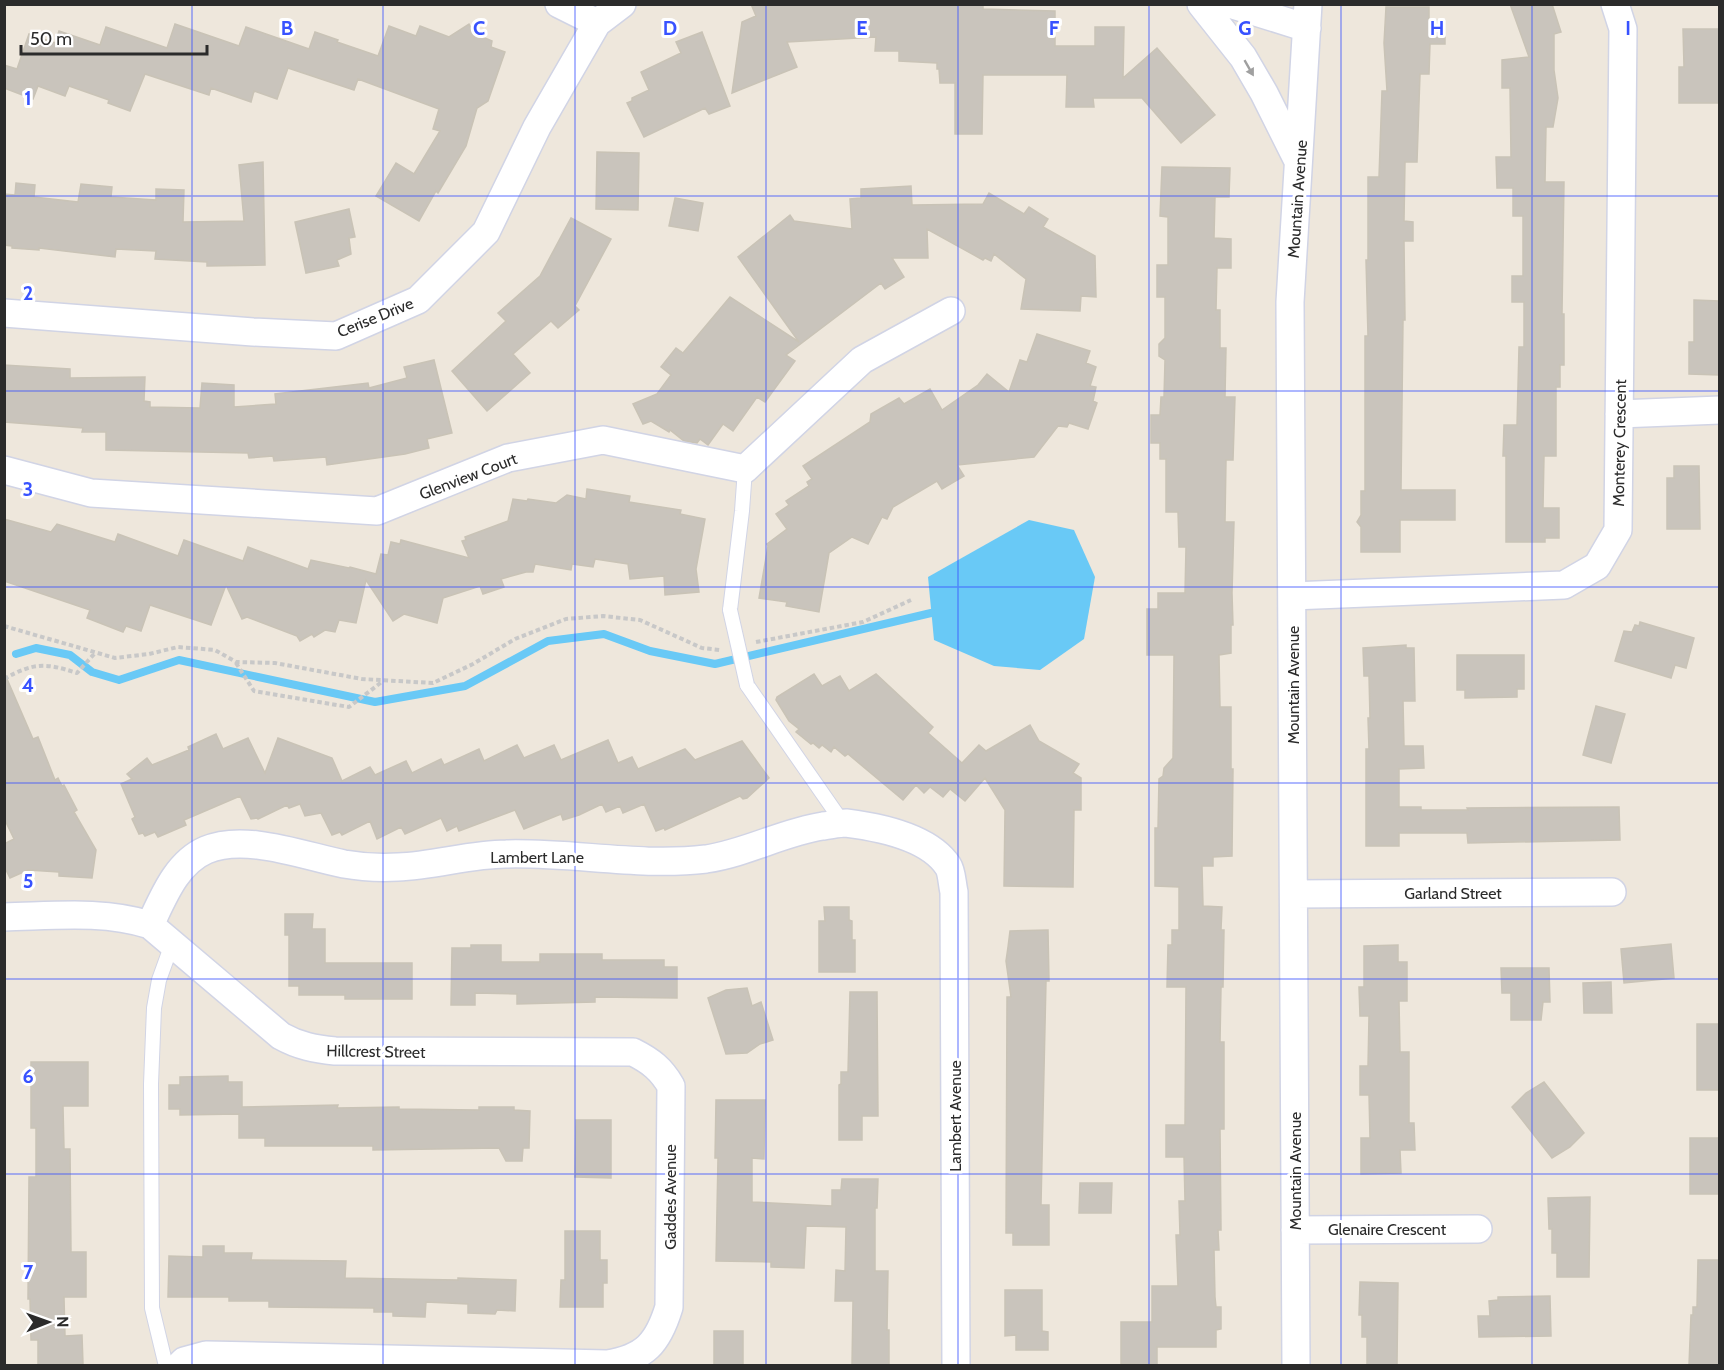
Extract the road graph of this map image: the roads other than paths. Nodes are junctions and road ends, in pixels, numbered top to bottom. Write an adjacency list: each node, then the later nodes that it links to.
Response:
1 (559, 4): 7 (street)
2 (622, 4): 7 (street, Cerise Drive)
3 (1201, 4): 8 (street, one-way to 8)
4 (1230, 4): 6 (street)
5 (1616, 4): 12 (street, Monterey Crescent)
6 (1308, 16): 8 (street, Mountain Avenue)
7 (597, 23): 10 (street, Cerise Drive)
8 (1299, 162): 15 (street, Mountain Avenue)
9 (951, 311): 13 (street)
10 (4, 313)
11 (1719, 410): 12 (street)
12 (1619, 414): 15 (street, Monterey Crescent)
13 (745, 469): 14 (street, Glenview Court); 16 (lane, bridge)
14 (4, 470)
15 (1292, 596): 19 (street, Mountain Avenue)
16 (843, 823): 17 (street, Lambert Lane); 21 (street, Lambert Lane)
17 (950, 868): 28 (street, Lambert Avenue)
18 (1612, 892): 19 (street, Garland Street)
19 (1294, 894): 25 (street, Mountain Avenue)
20 (4, 917): 21 (street, Hillcrest Street)
21 (150, 925): 22 (street, Hillcrest Street)
22 (172, 944): 23 (street, Hillcrest Street); 26 (lane)
23 (671, 1086): 27 (street, Gaddes Avenue)
24 (1478, 1229): 25 (street, Glenaire Crescent)
25 (1296, 1230): 29 (street, Mountain Avenue)
26 (166, 1365)
27 (179, 1365)
28 (956, 1365)
29 (1296, 1365)

